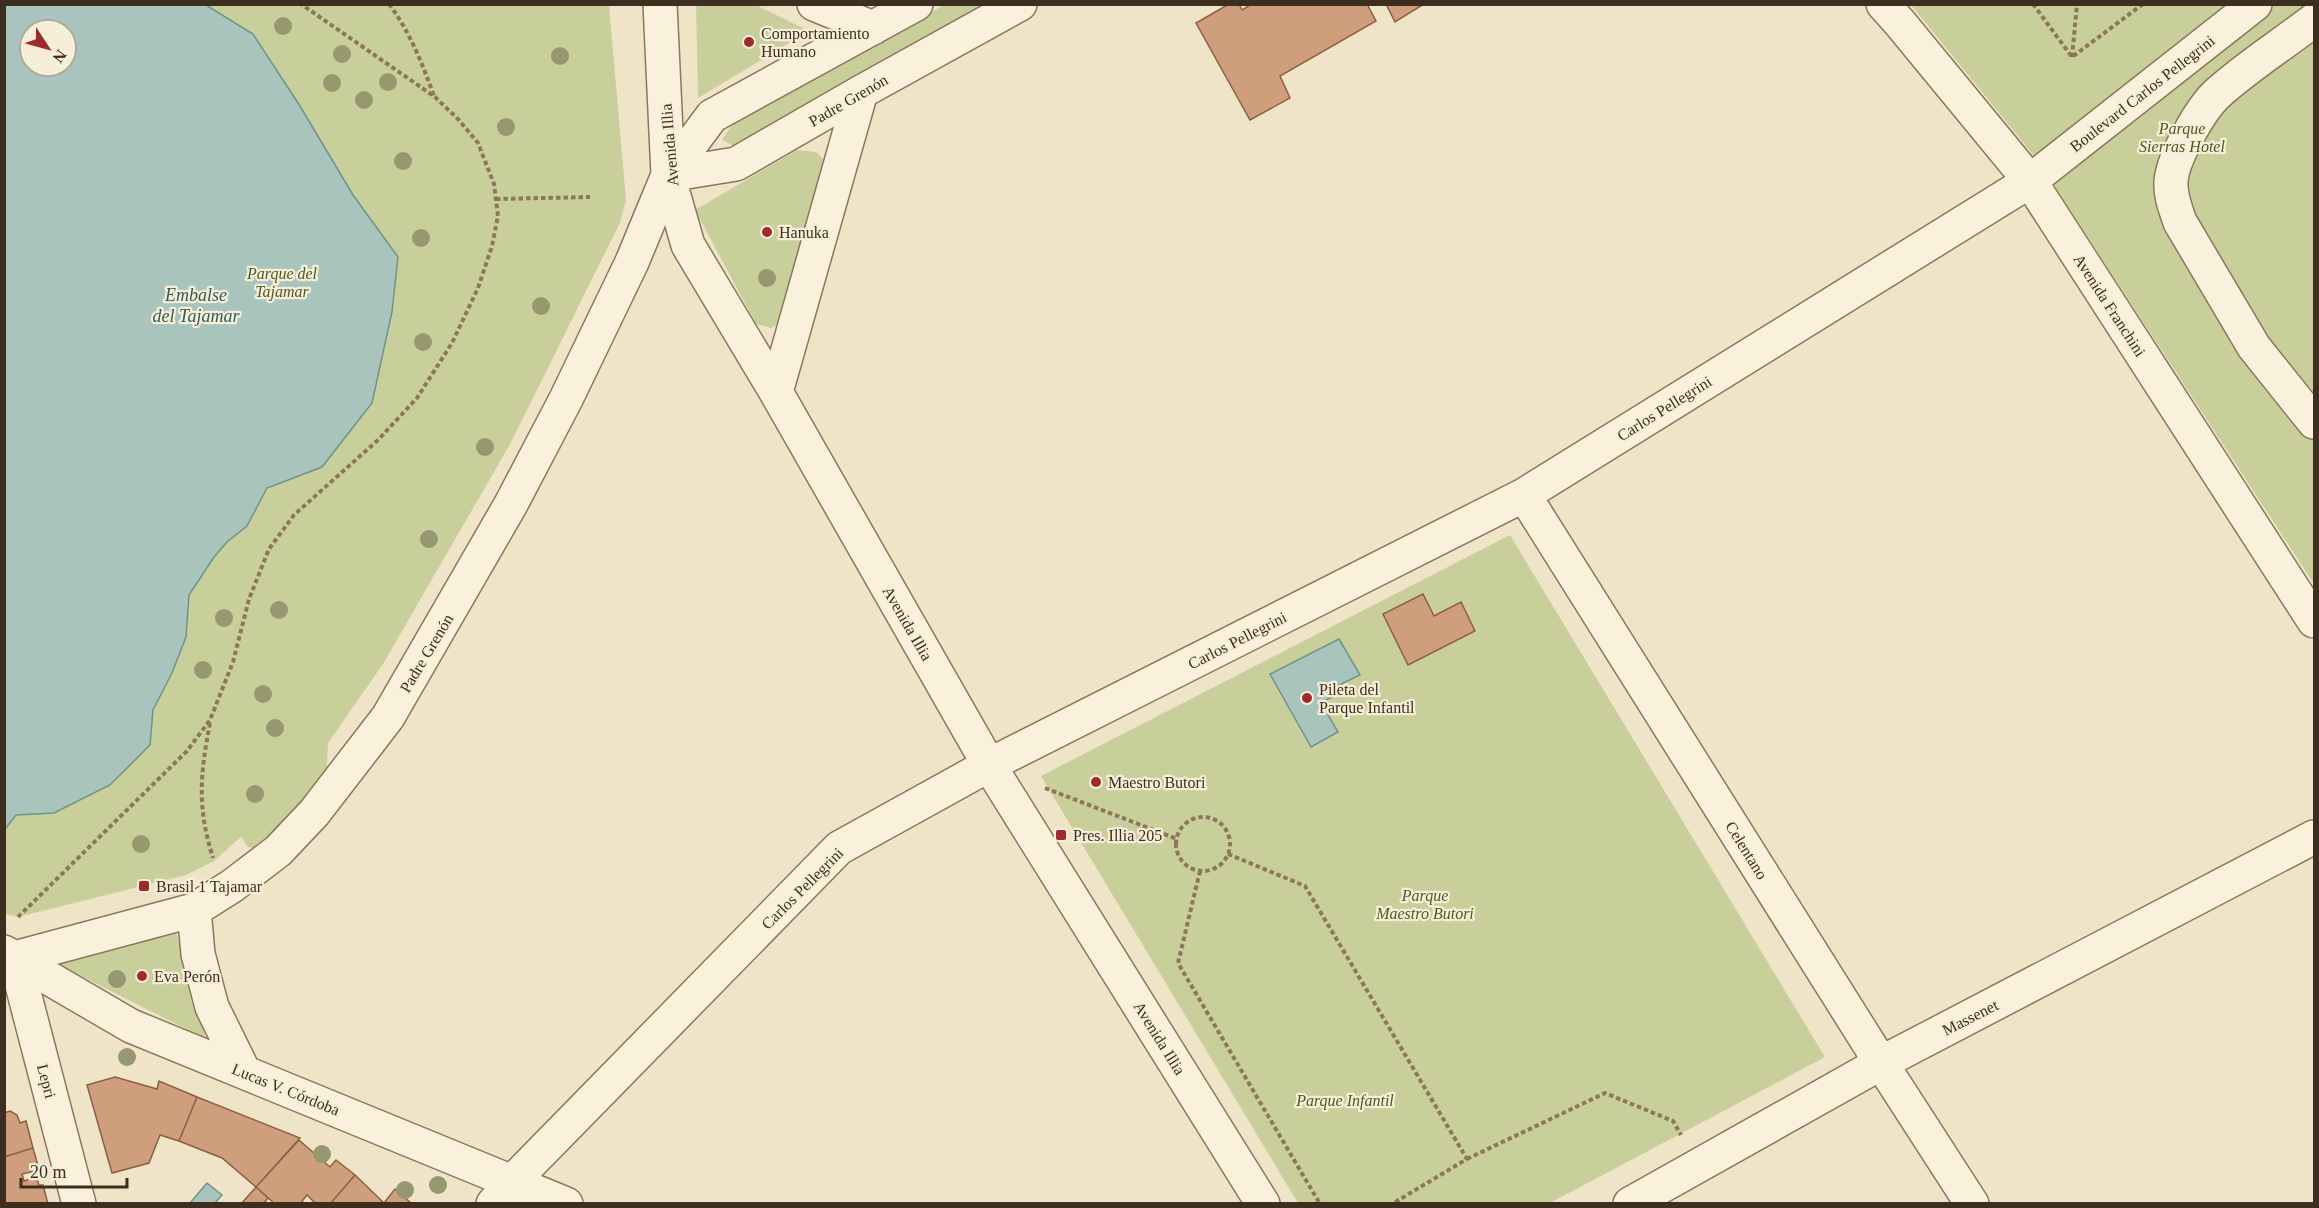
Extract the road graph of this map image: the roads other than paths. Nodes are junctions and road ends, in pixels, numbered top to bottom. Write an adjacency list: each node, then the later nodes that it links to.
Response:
1 (660, 4): 10 (street, Avenida Illia)
2 (814, 4): 8 (street)
3 (916, 4): 8 (street, Padre Grenón)
4 (1020, 4): 9 (street, Padre Grenón)
5 (1883, 4): 11 (street, Avenida Franchini)
6 (2255, 4): 11 (street, Boulevard Carlos Pellegrini)
7 (2314, 20): 13 (street)
8 (873, 28): 10 (street, Padre Grenón)
9 (861, 92): 10 (street, Padre Grenón); 12 (street)
10 (668, 175): 12 (street, Avenida Illia); 18 (street, Padre Grenón)
11 (2030, 181): 14 (street, Carlos Pellegrini); 15 (street, Avenida Franchini)
12 (776, 392): 16 (street, Avenida Illia)
13 (2314, 422)
14 (1524, 495): 16 (street, Carlos Pellegrini); 20 (street, Celentano)
15 (2314, 621)
16 (989, 765): 22 (street, Carlos Pellegrini); 25 (street, Avenida Illia)
17 (2314, 837): 20 (street, Massenet)
18 (194, 910): 19 (street, Padre Grenón); 21 (street)
19 (8, 956): 21 (street, Lucas V. Córdoba); 23 (street, Lepri)
20 (1881, 1063): 26 (street, Massenet); 27 (street, Celentano)
21 (244, 1072): 22 (street, Lucas V. Córdoba)
22 (503, 1193): 24 (street, Lucas V. Córdoba)
23 (79, 1203)
24 (566, 1203)
25 (1263, 1203)
26 (1630, 1203)
27 (1972, 1203)

